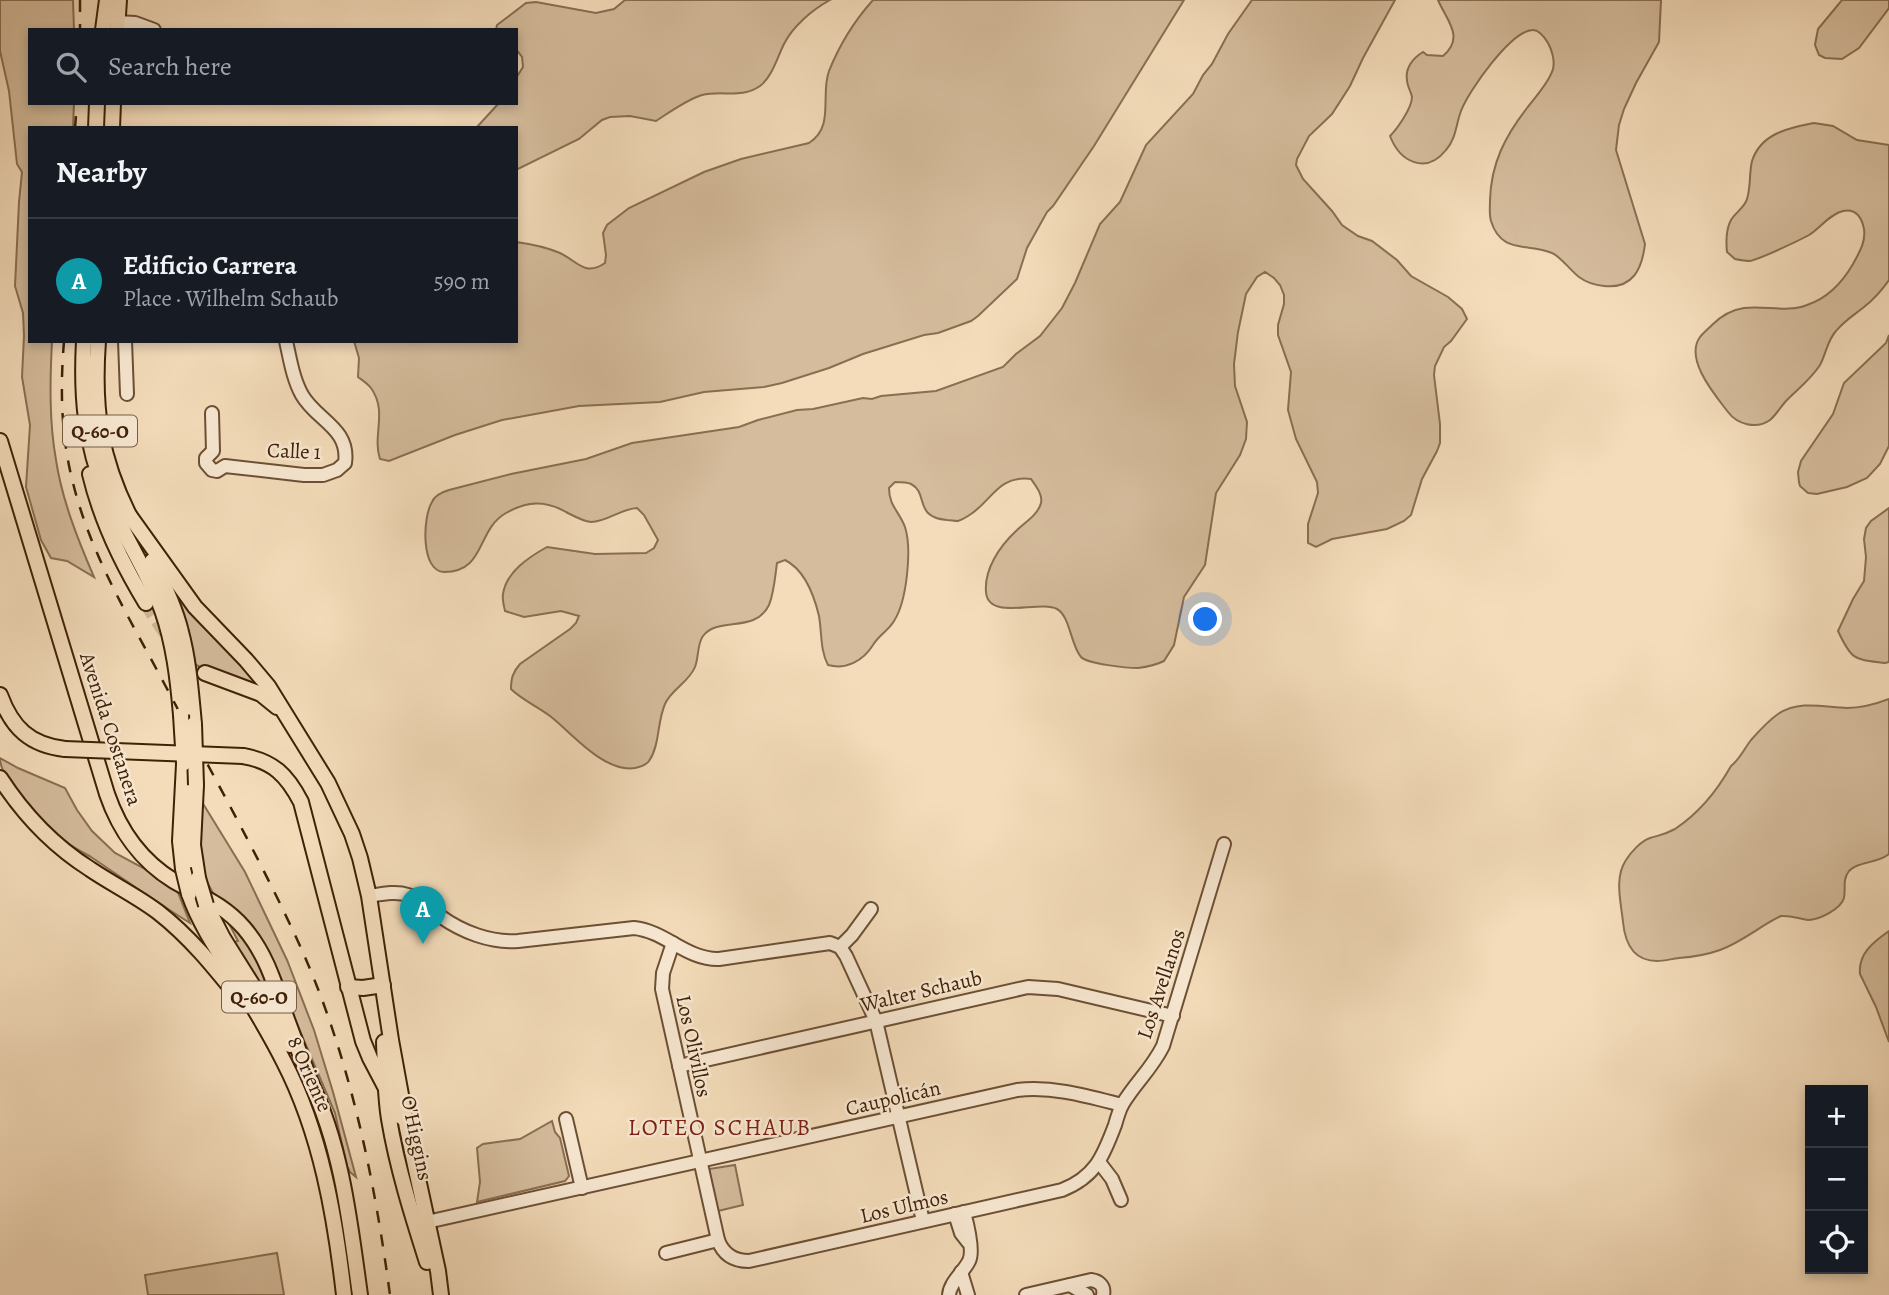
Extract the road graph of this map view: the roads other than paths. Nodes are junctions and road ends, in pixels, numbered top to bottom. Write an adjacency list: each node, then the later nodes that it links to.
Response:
1 (107, 0): 4 (main road)
2 (118, 0): 3 (main road)
3 (117, 26): 5 (street)
4 (103, 28)
5 (149, 28)
6 (97, 105): 8 (main road)
7 (113, 105): 9 (main road)
8 (96, 126)
9 (112, 126)
10 (84, 343): 15 (main road, Q-60-O)
11 (97, 343): 18 (main road, Q-60-O)
12 (125, 343): 14 (street)
13 (287, 343): 16 (street, Calle 1)
14 (127, 394)
15 (82, 400): 19 (main road, Q-60-O); 20 (main road)
16 (212, 413)
17 (0, 441): 39 (main road, Avenida Costanera)
18 (129, 515): 19 (main road, Q-60-O); 21 (main road, O'Higgins)
19 (156, 582): 26 (main road, Q-60-O)
20 (146, 603)
21 (256, 671): 23 (main road); 25 (main road, O'Higgins)
22 (205, 673): 23 (main road)
23 (241, 687): 25 (main road)
24 (0, 695): 34 (main road, bridge)
25 (285, 715): 29 (main road, O'Higgins)
26 (188, 720): 37 (main road, 8 Oriente / Q-60-O, bridge); 39 (main road, 8 Oriente / Q-60-O, bridge)
27 (0, 778): 37 (main road)
28 (1224, 844): 35 (street, Los Avellanos)
29 (369, 896): 31 (street); 33 (main road, O'Higgins)
30 (871, 909): 32 (street)
31 (673, 943): 32 (street); 38 (street, Los Olivillos)
32 (840, 947): 36 (street)
33 (383, 985): 34 (main road); 40 (main road, O'Higgins); 44 (main road, O'Higgins)
34 (348, 987): 40 (main road)
35 (1173, 1016): 36 (street, Walter Schaub); 41 (street, Los Avellanos)
36 (876, 1021): 38 (street, Walter Schaub); 42 (street)
37 (271, 1038): 56 (main road, 8 Oriente / Q-60-O)
38 (679, 1066): 45 (street, Los Olivillos)
39 (313, 1088): 57 (main road, 8 Oriente / Q-60-O)
40 (385, 1088): 44 (main road); 51 (main road, O'Higgins)
41 (1122, 1105): 42 (street, Caupolicán); 46 (street, Los Avellanos)
42 (898, 1117): 45 (street, Caupolicán); 50 (street)
43 (566, 1119): 47 (street)
44 (407, 1128): 51 (main road, O'Higgins)
45 (700, 1161): 47 (street, Caupolicán); 52 (street, Los Olivillos)
46 (1099, 1162): 48 (street); 49 (street, Los Ulmos)
47 (582, 1188): 51 (street, Caupolicán)
48 (1121, 1200)
49 (960, 1213): 50 (street, Los Ulmos); 54 (street)
50 (923, 1221): 52 (street, Los Ulmos)
51 (421, 1223): 58 (main road, O'Higgins)
52 (718, 1240): 53 (street)
53 (666, 1253)
54 (961, 1272): 59 (street); 60 (street)
55 (1070, 1285): 61 (street); 62 (street); 63 (street)
56 (344, 1295)
57 (360, 1295)
58 (440, 1295)
59 (949, 1295)
60 (968, 1295)
61 (1026, 1295)
62 (1087, 1295)
63 (1103, 1295)

